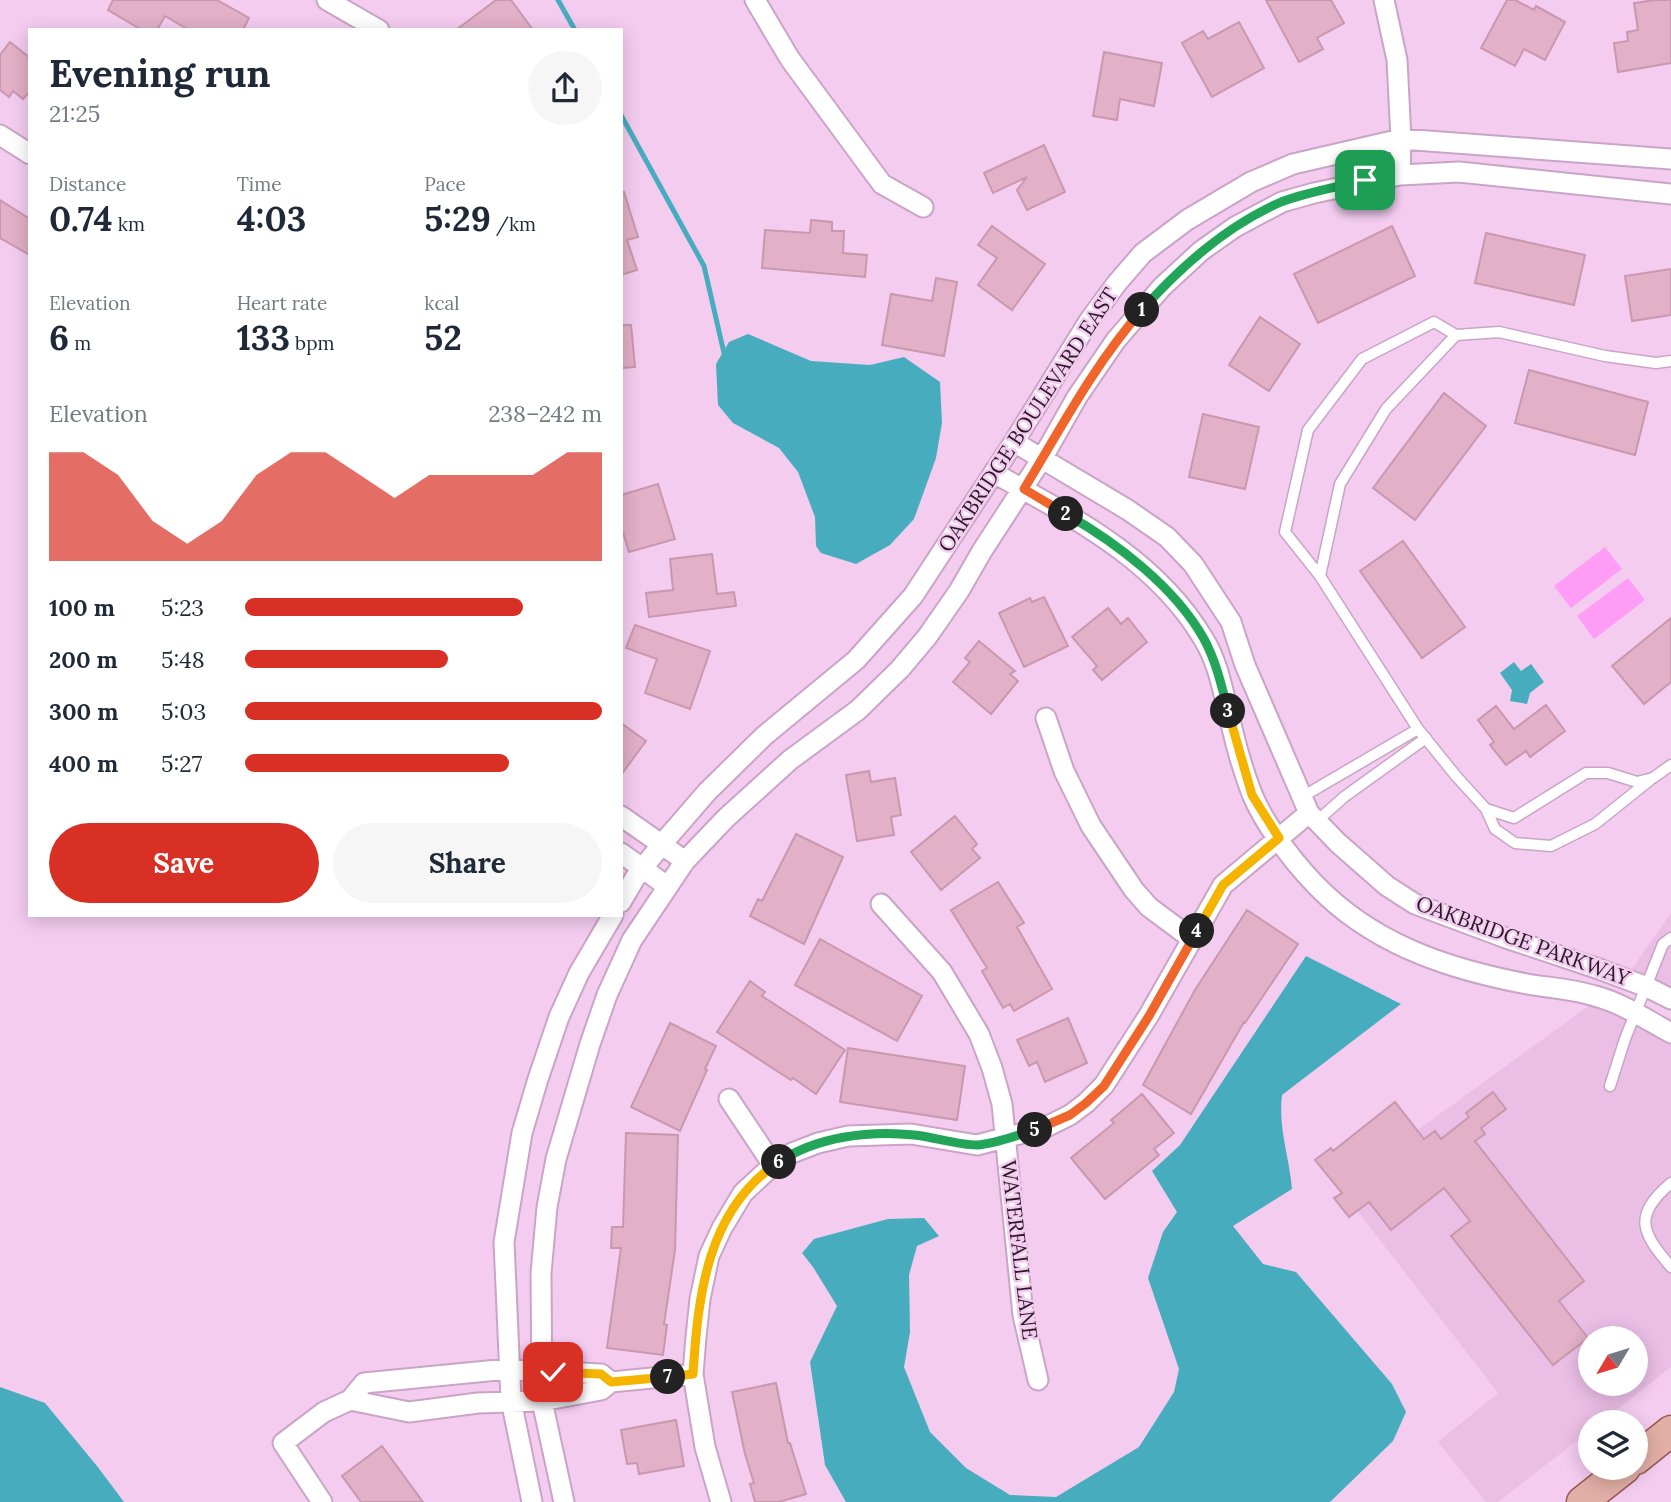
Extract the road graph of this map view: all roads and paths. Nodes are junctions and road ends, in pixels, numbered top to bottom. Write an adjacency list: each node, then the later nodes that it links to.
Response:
1 (327, 0): 4 (street)
2 (755, 0): 11 (street)
3 (1384, 0): 6 (street)
4 (376, 28)
5 (0, 135): 7 (street)
6 (1401, 139): 8 (street, OAKBRIDGE BOULEVARD EAST); 9 (street); 14 (street, OAKBRIDGE BOULEVARD EAST)
7 (28, 153)
8 (1671, 159)
9 (1400, 175): 10 (street, OAKBRIDGE BOULEVARD EAST); 15 (street, OAKBRIDGE BOULEVARD EAST)
10 (1671, 194)
11 (923, 207)
12 (1456, 335): 13 (lane); 18 (lane); 18 (lane)
13 (1671, 361)
14 (1014, 442): 15 (street, OAKBRIDGE PARKWAY); 16 (street, OAKBRIDGE BOULEVARD EAST)
15 (1043, 457): 17 (street, OAKBRIDGE BOULEVARD EAST); 25 (street, OAKBRIDGE PARKWAY)
16 (994, 473): 17 (street, OAKBRIDGE PARKWAY); 28 (street, OAKBRIDGE BOULEVARD EAST)
17 (1024, 489): 27 (street, OAKBRIDGE PARKWAY); 30 (street, OAKBRIDGE BOULEVARD EAST)
18 (1320, 576): 20 (lane)
19 (1046, 718): 37 (street)
20 (1418, 729): 21 (lane); 25 (lane)
21 (1426, 738): 24 (lane); 25 (lane)
22 (1671, 765): 23 (lane)
23 (1653, 778): 24 (lane); 24 (lane)
24 (1486, 808)
25 (1310, 810): 27 (street); 38 (street, OAKBRIDGE PARKWAY)
26 (623, 817): 28 (street)
27 (1279, 838): 37 (street); 40 (street, OAKBRIDGE PARKWAY)
28 (662, 844): 30 (street); 31 (street, OAKBRIDGE BOULEVARD EAST)
29 (623, 854): 31 (street)
30 (685, 861): 32 (street, OAKBRIDGE BOULEVARD EAST)
31 (643, 868): 32 (street); 33 (street, OAKBRIDGE BOULEVARD EAST)
32 (667, 886): 49 (street, OAKBRIDGE BOULEVARD EAST)
33 (623, 899)
34 (881, 904): 44 (street, WATERFALL LANE)
35 (612, 917): 48 (street)
36 (1671, 937): 38 (lane)
37 (1192, 939): 44 (street)
38 (1647, 986): 39 (street, OAKBRIDGE PARKWAY); 40 (lane)
39 (1671, 999)
40 (1637, 1014): 41 (street, OAKBRIDGE PARKWAY); 42 (lane)
41 (1671, 1033)
42 (1610, 1086)
43 (729, 1099): 45 (street)
44 (1004, 1139): 45 (street); 52 (street, WATERFALL LANE)
45 (773, 1165): 50 (street)
46 (1671, 1183): 47 (lane)
47 (1671, 1267)
48 (508, 1369): 49 (street); 51 (street); 55 (street)
49 (541, 1372): 53 (street); 56 (street, OAKBRIDGE BOULEVARD EAST)
50 (693, 1374): 53 (street); 64 (street)
51 (434, 1376): 54 (street); 57 (street)
52 (1038, 1380)
53 (611, 1382): 56 (street)
54 (350, 1400): 57 (street); 61 (street)
55 (511, 1400): 56 (street); 57 (street); 62 (street)
56 (542, 1401): 63 (street, OAKBRIDGE BOULEVARD EAST)
57 (437, 1408)
58 (1671, 1432): 59 (main road)
59 (1648, 1450)
60 (1610, 1480): 65 (main road)
61 (322, 1502)
62 (532, 1502)
63 (564, 1502)
64 (721, 1502)
65 (1582, 1502)

